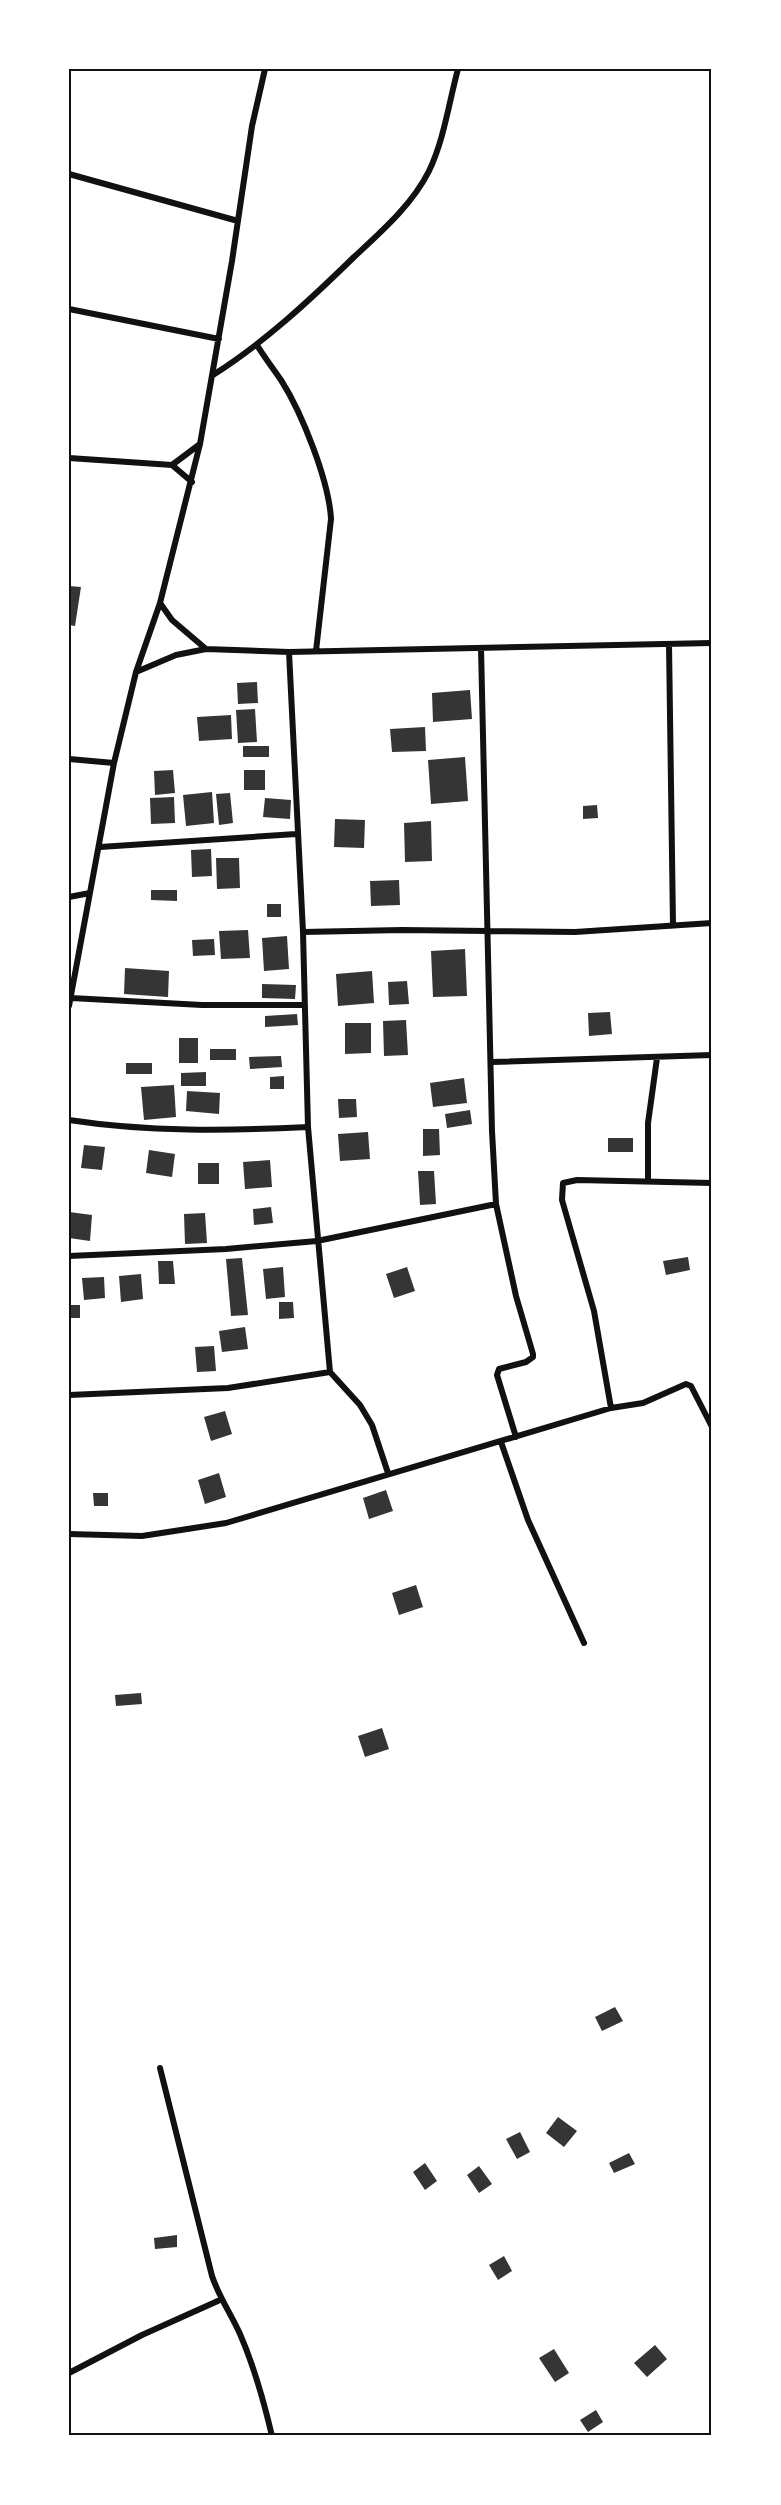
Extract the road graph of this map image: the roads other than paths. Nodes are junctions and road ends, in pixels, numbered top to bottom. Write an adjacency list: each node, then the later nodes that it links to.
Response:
1 (265, 69): 4 (street)
2 (458, 69): 7 (street)
3 (69, 174): 4 (street)
4 (238, 221): 6 (street)
5 (69, 309): 6 (street)
6 (219, 339): 8 (street)
7 (257, 345): 8 (street); 18 (street)
8 (213, 375): 9 (street)
9 (200, 444): 11 (street); 12 (street)
10 (69, 458): 11 (street)
11 (172, 465): 12 (street)
12 (192, 482): 13 (street)
13 (160, 603): 17 (street); 20 (street)
14 (712, 643): 15 (street)
15 (669, 644): 16 (street); 28 (street)
16 (481, 648): 18 (street); 29 (street)
17 (206, 649): 19 (street); 20 (street)
18 (316, 651): 19 (street)
19 (289, 652): 23 (street)
20 (136, 672): 22 (street)
21 (69, 759): 22 (street)
22 (114, 763): 24 (street)
23 (297, 834): 24 (street); 30 (street)
24 (99, 847): 25 (street)
25 (90, 893): 26 (street); 31 (street)
26 (69, 897)
27 (712, 923): 28 (street)
28 (673, 925): 29 (street)
29 (489, 931): 30 (street); 36 (street)
30 (303, 932): 32 (street)
31 (71, 998): 32 (street); 33 (street)
32 (304, 1005): 38 (street)
33 (69, 1006)
34 (712, 1055): 35 (street)
35 (657, 1058): 36 (street); 39 (street)
36 (492, 1062): 41 (street)
37 (69, 1120): 38 (street)
38 (308, 1126): 42 (street)
39 (648, 1180): 40 (street); 46 (street)
40 (712, 1183)
41 (496, 1204): 42 (street); 48 (street)
42 (317, 1241): 43 (street); 44 (street)
43 (69, 1256)
44 (330, 1372): 45 (street); 50 (street)
45 (69, 1395)
46 (611, 1408): 47 (street); 48 (street)
47 (712, 1427)
48 (516, 1437): 49 (street)
49 (501, 1442): 50 (street); 52 (street)
50 (388, 1473): 51 (street)
51 (69, 1534)
52 (584, 1643)
53 (160, 2068): 54 (street)
54 (220, 2300): 55 (street); 56 (street)
55 (69, 2373)
56 (272, 2436)

